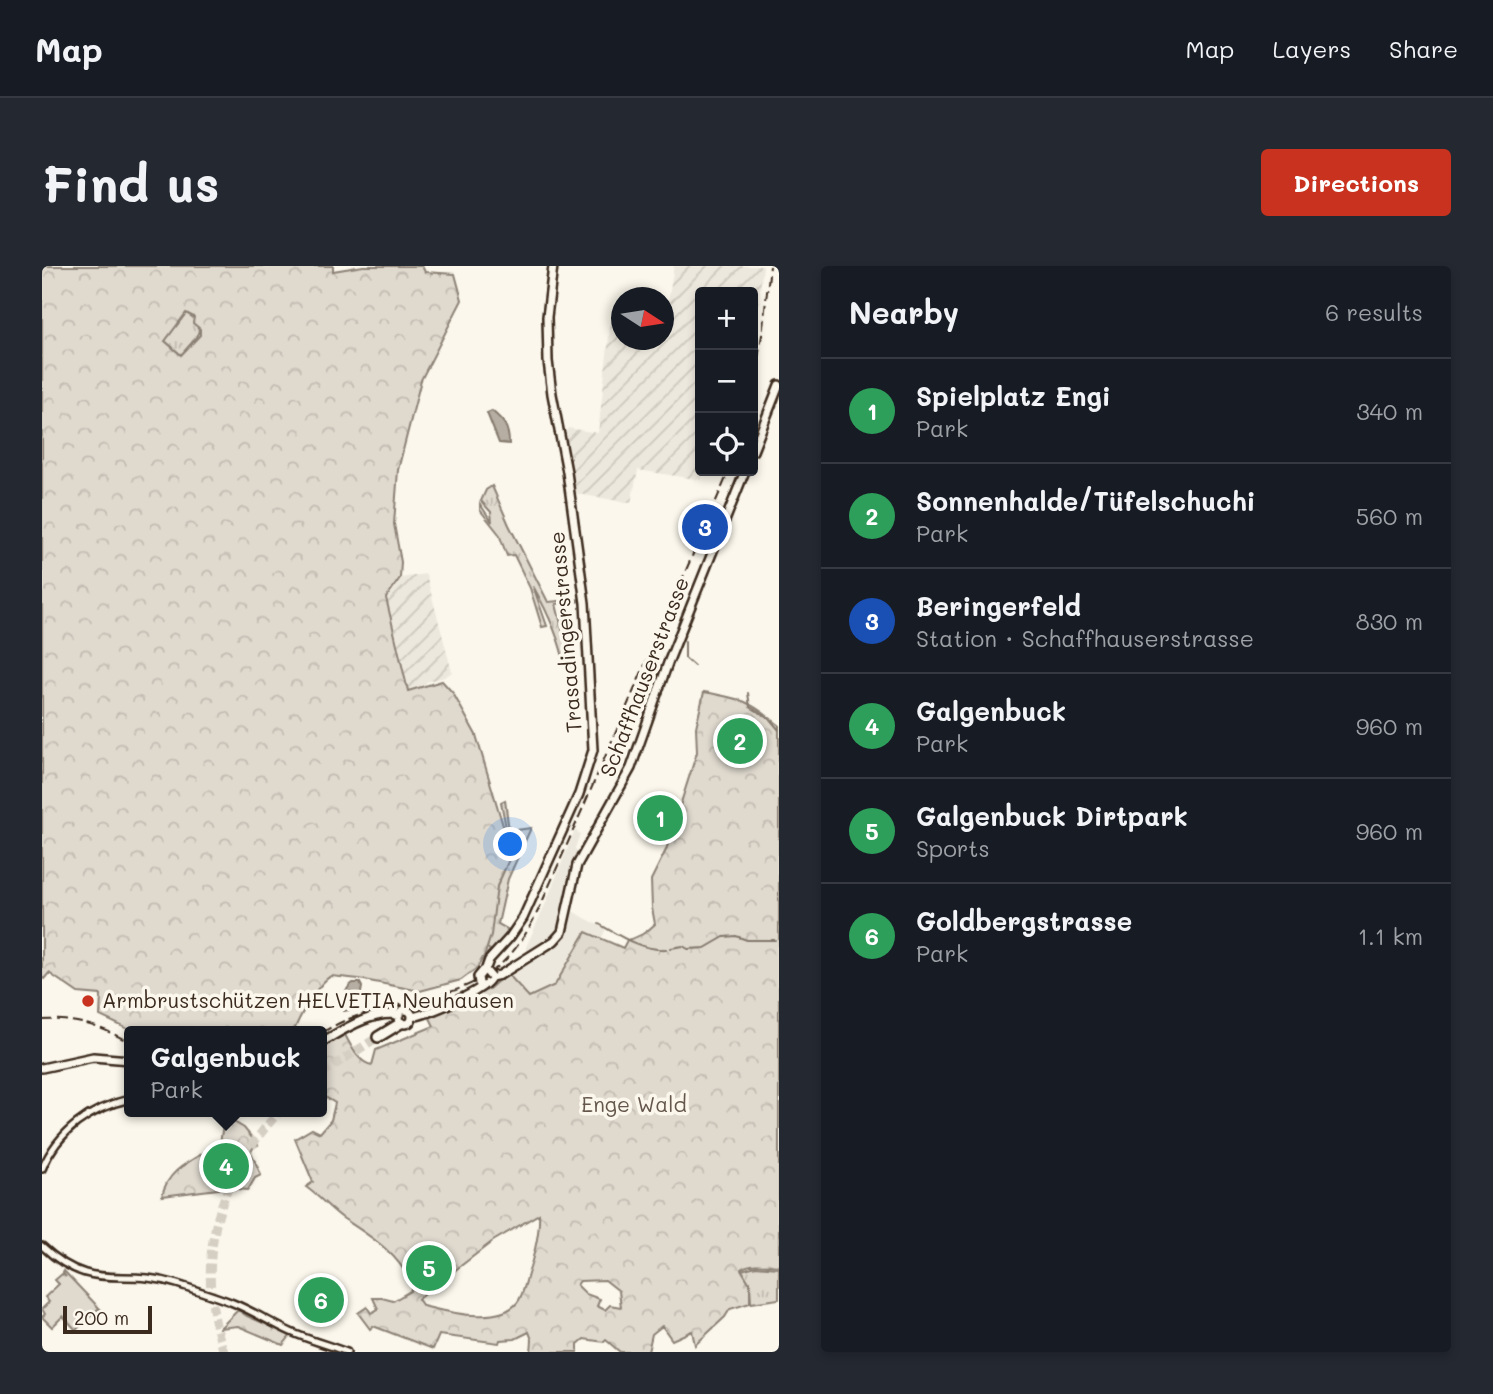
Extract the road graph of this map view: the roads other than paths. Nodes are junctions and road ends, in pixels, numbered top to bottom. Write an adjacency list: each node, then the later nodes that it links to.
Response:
1 (553, 266): 5 (main road, Trasadingerstrasse)
2 (779, 386): 3 (main road)
3 (758, 438)
4 (743, 476): 5 (main road, Schaffhauserstrasse)
5 (489, 974): 6 (main road, Schaffhauserstrasse); 6 (main road, bridge)
6 (479, 986): 7 (main road, Schaffhauserstrasse)
7 (425, 1014): 8 (main road); 8 (main road)
8 (396, 1025): 9 (highway); 10 (main road)
9 (378, 1037)
10 (327, 1040)
11 (124, 1060): 12 (main road)
12 (42, 1068)
13 (124, 1100): 14 (street)
14 (42, 1169)
15 (42, 1246): 16 (street)
16 (347, 1352)

